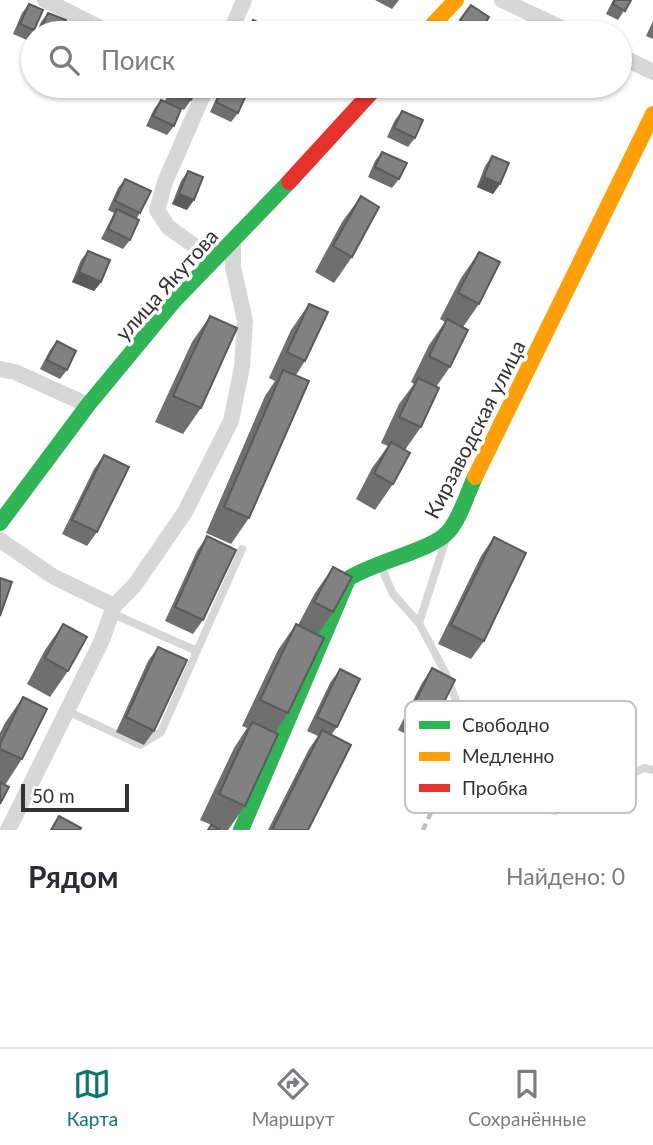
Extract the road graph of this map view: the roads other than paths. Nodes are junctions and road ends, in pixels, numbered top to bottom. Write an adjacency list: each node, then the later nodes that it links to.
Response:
1 (45, 0): 5 (street)
2 (244, 0): 6 (street)
3 (456, 0): 7 (street)
4 (502, 0): 8 (street)
5 (86, 21)
6 (235, 21)
7 (436, 21)
8 (547, 21)
9 (632, 62): 10 (street)
10 (653, 72)
11 (202, 98): 15 (street)
12 (366, 98): 14 (street, улица Якутова)
13 (653, 114): 19 (street, Кирзаводская улица)
14 (233, 242): 15 (street, улица Якутова); 23 (street)
15 (213, 259): 17 (street, улица Якутова)
16 (0, 369): 17 (street)
17 (88, 405): 18 (street, улица Якутова)
18 (0, 523)
19 (448, 533): 22 (street, Кирзаводская улица); 24 (lane)
20 (0, 540): 23 (street)
21 (242, 549): 25 (lane)
22 (379, 562): 24 (lane); 31 (street, Кирзаводская улица)
23 (113, 610): 25 (lane); 27 (street)
24 (419, 623): 26 (lane)
25 (197, 651): 27 (lane)
26 (456, 701)
27 (65, 710): 30 (street)
28 (653, 770): 29 (lane)
29 (636, 772)
30 (8, 830)
31 (241, 830)

